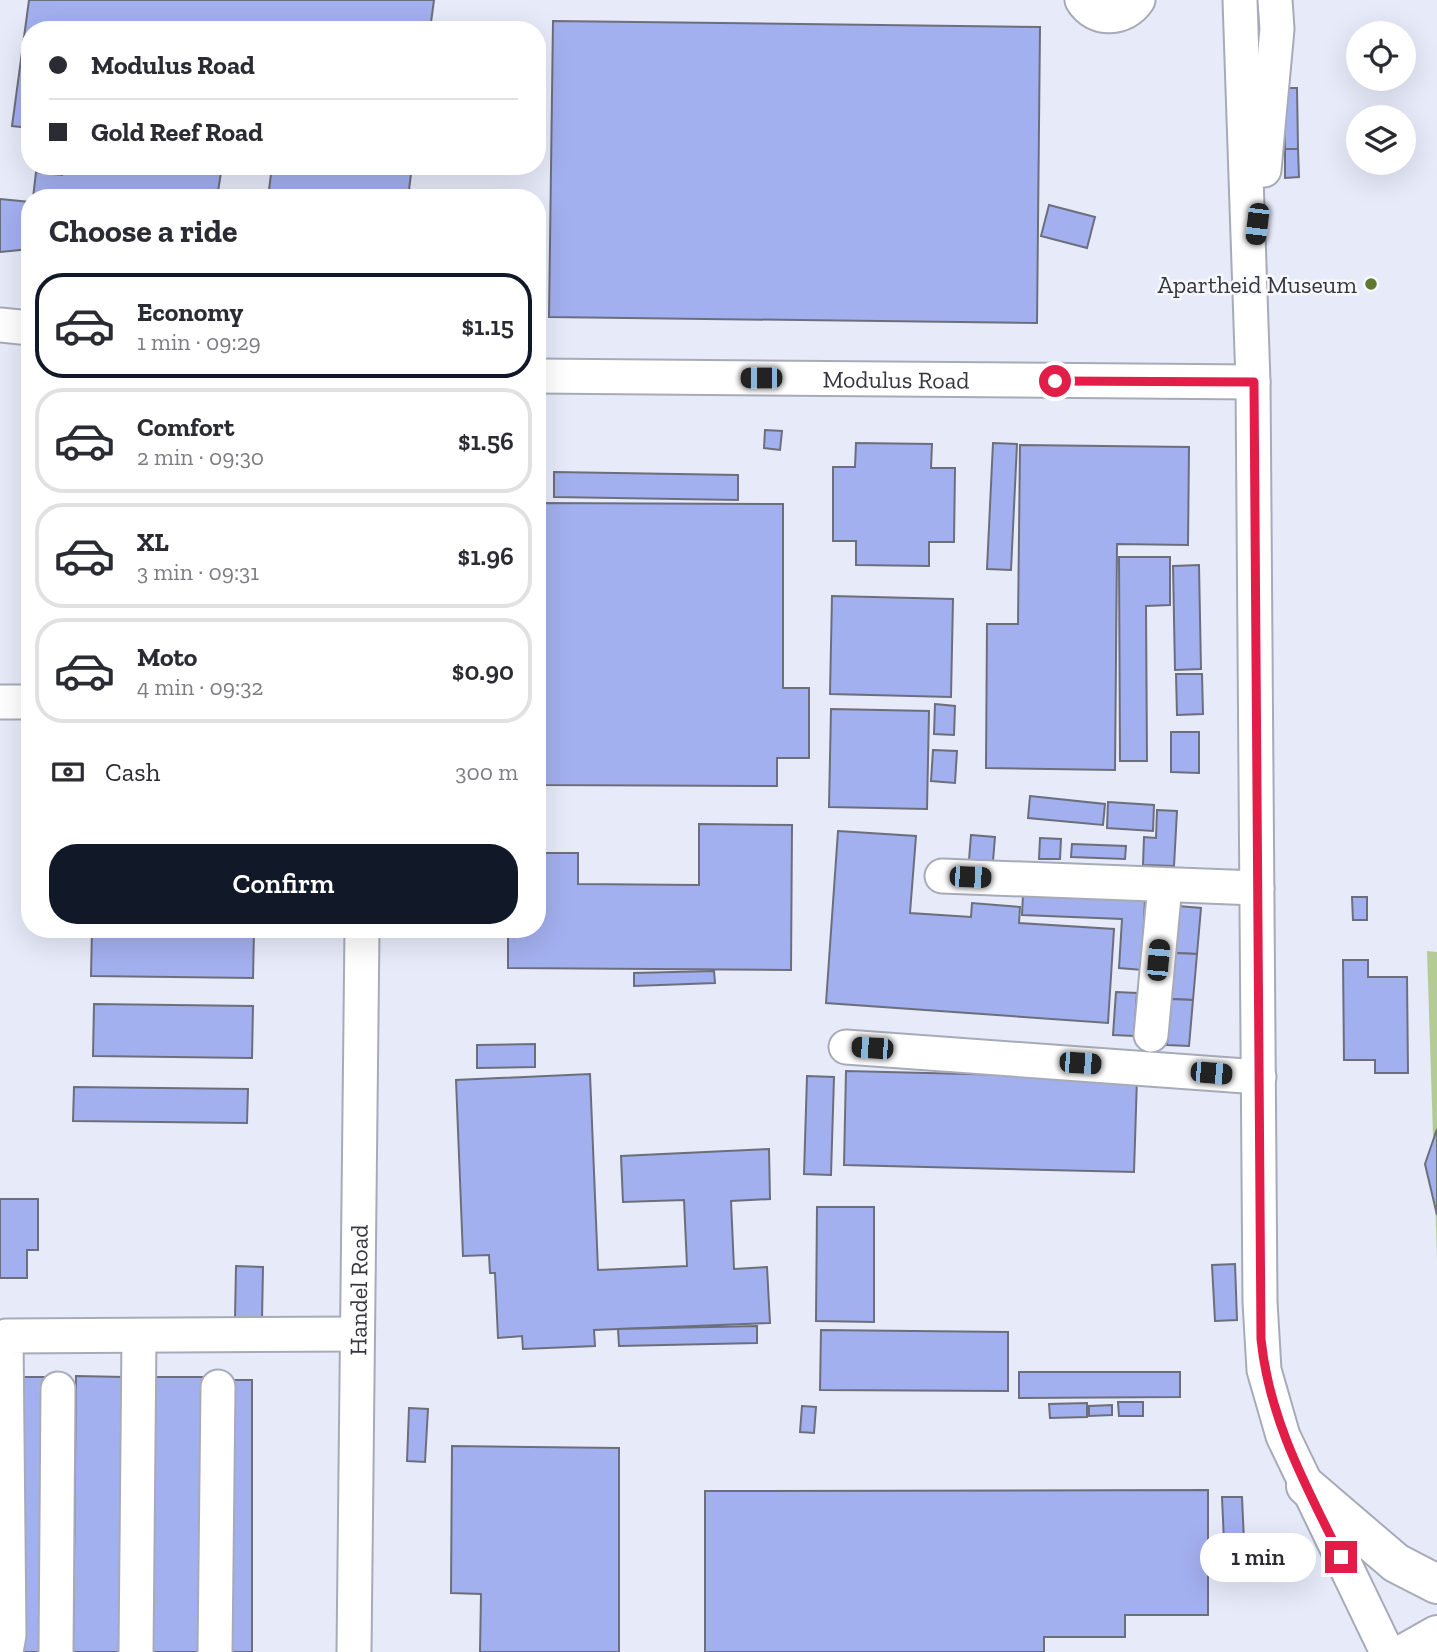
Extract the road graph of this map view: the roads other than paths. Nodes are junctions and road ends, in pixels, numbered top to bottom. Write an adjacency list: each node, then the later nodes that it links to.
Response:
1 (1082, 0): 2 (street)
2 (1138, 0)
3 (1240, 0): 5 (street)
4 (1276, 0): 5 (street)
5 (1252, 273): 9 (street)
6 (0, 325): 7 (street)
7 (21, 327)
8 (546, 376): 9 (street, Modulus Road)
9 (1254, 382): 14 (street)
10 (0, 702): 11 (street)
11 (21, 702)
12 (942, 876): 13 (street)
13 (1165, 885): 14 (street); 16 (street)
14 (1257, 888): 18 (street)
15 (362, 938): 19 (street, Handel Road)
16 (1152, 1035)
17 (846, 1047): 18 (street)
18 (1259, 1077): 23 (street)
19 (357, 1334): 20 (street); 30 (street, Handel Road)
20 (139, 1336): 26 (street); 28 (street)
21 (218, 1387): 29 (street)
22 (58, 1389): 27 (street)
23 (1306, 1486): 24 (main road); 31 (street)
24 (1437, 1584)
25 (1437, 1635): 32 (main road)
26 (6, 1652)
27 (56, 1652)
28 (136, 1652)
29 (215, 1652)
30 (354, 1652)
31 (1387, 1652)
32 (1407, 1652)

